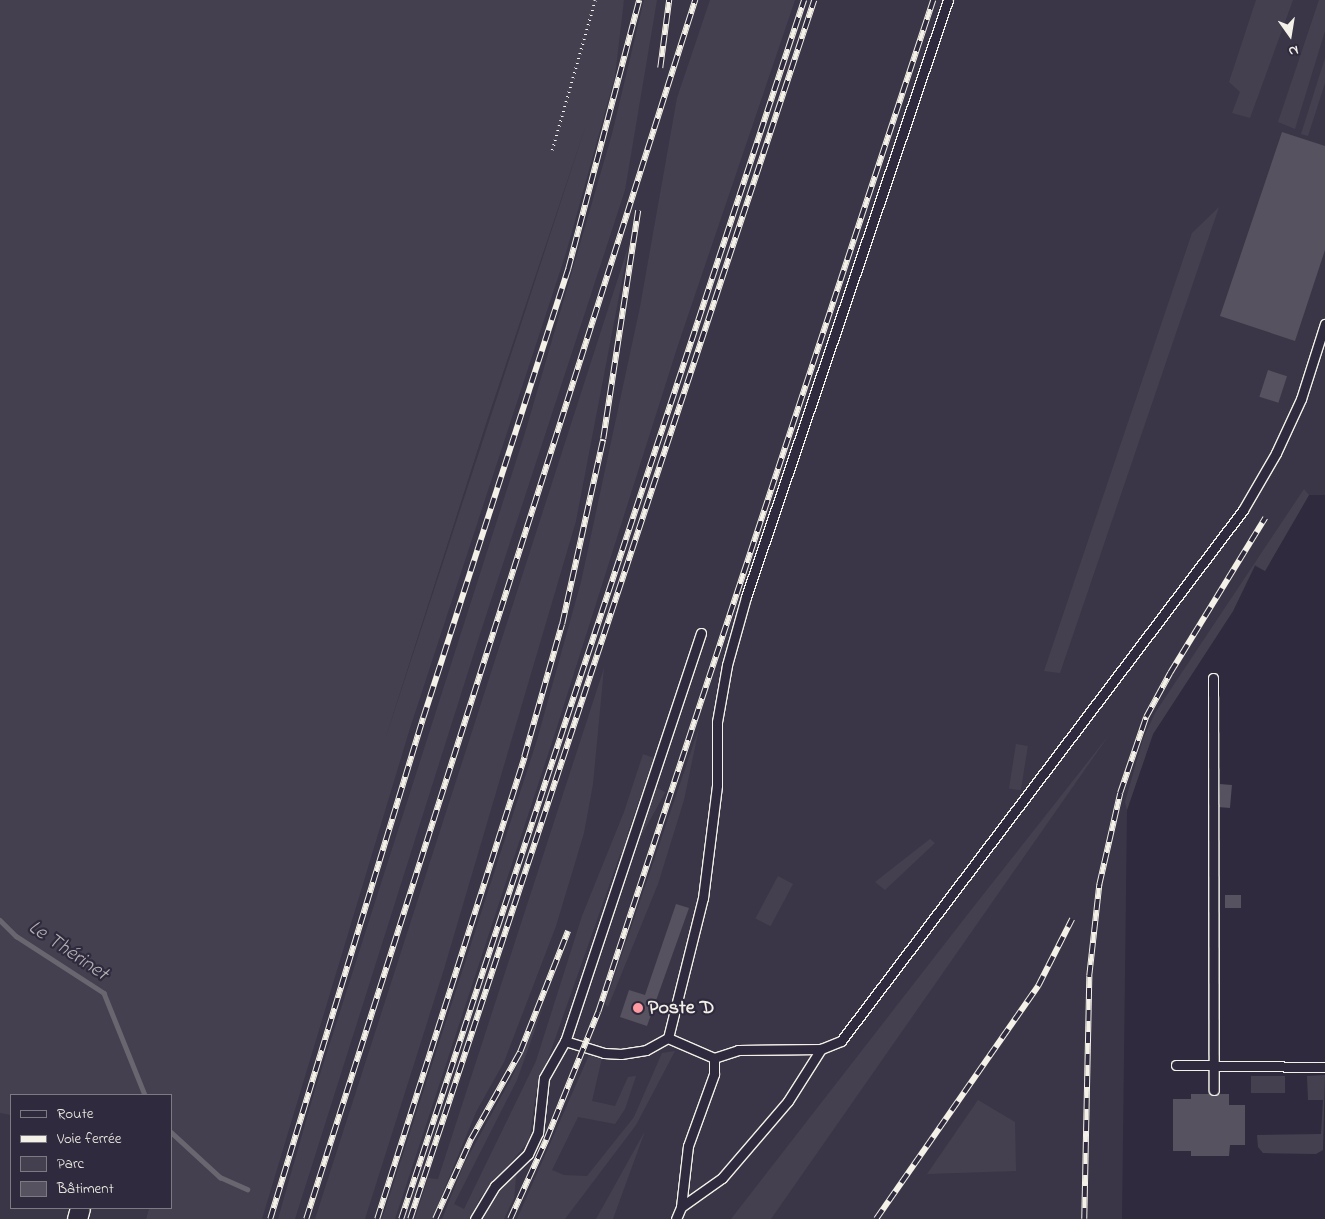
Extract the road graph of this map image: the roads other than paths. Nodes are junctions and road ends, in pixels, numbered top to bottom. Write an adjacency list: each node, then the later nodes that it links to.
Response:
1 (948, 0): 5 (lane)
2 (1325, 324): 7 (lane)
3 (701, 633): 6 (lane)
4 (1213, 678): 10 (lane)
5 (668, 1038): 6 (lane); 8 (lane)
6 (565, 1041): 14 (lane)
7 (821, 1048): 8 (lane); 13 (lane)
8 (714, 1058): 13 (lane)
9 (1176, 1065): 10 (lane)
10 (1214, 1066): 11 (lane); 12 (lane)
11 (1325, 1067)
12 (1214, 1090)
13 (681, 1207): 15 (lane)
14 (475, 1219)
15 (676, 1219)

